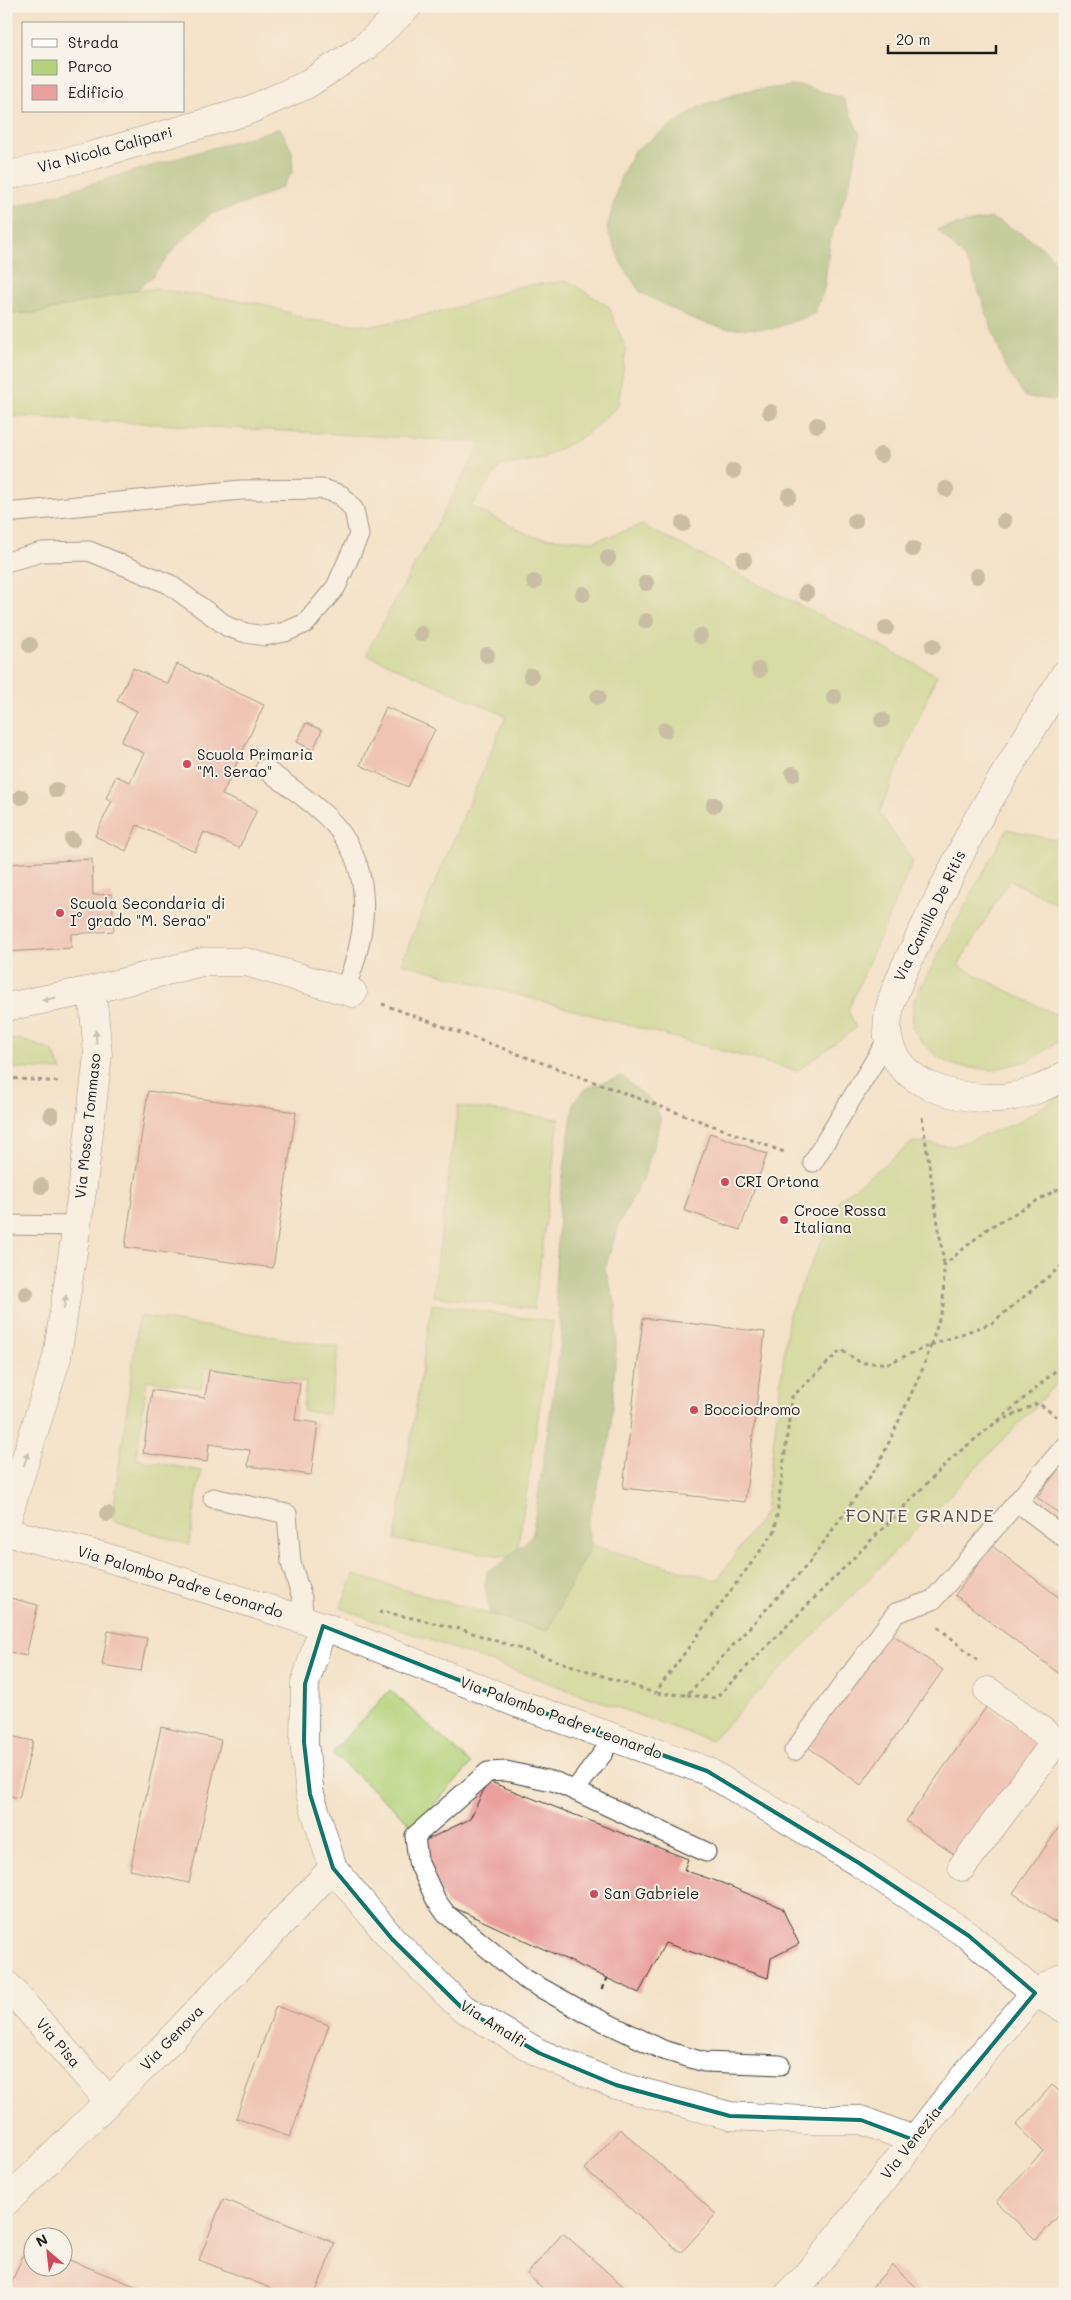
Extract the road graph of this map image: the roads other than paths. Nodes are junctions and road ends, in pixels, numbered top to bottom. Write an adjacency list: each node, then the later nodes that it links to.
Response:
1 (408, 6): 2 (street, Via Nicola Calipari)
2 (6, 176)
3 (6, 513): 4 (lane)
4 (6, 562)
5 (1065, 674): 10 (street, Via Camillo De Ritis)
6 (265, 769): 8 (lane)
7 (92, 990): 8 (street); 9 (street, one-way to 9); 14 (street, Via Mosca Tommaso, one-way to 7)
8 (349, 992)
9 (6, 1008)
10 (888, 1038): 11 (street); 12 (lane)
11 (1065, 1075)
12 (813, 1162)
13 (6, 1224): 14 (lane)
14 (77, 1226): 18 (street, Via Mosca Tommaso, one-way to 14)
15 (1065, 1446): 17 (lane)
16 (213, 1498): 21 (lane)
17 (1017, 1502): 20 (lane); 24 (lane)
18 (6, 1522)
19 (6, 1532): 21 (street, Via Palombo Padre Leonardo)
20 (1065, 1538)
21 (313, 1623): 29 (street, Via Amalfi); 32 (street, Via Palombo Padre Leonardo)
22 (988, 1691): 23 (street)
23 (1062, 1739): 28 (street)
24 (794, 1751)
25 (604, 1752): 26 (lane)
26 (575, 1790): 27 (lane); 34 (lane)
27 (706, 1852)
28 (962, 1867)
29 (333, 1868): 35 (street, Via Genova); 36 (street, Via Amalfi)
30 (1065, 1976): 32 (street)
31 (6, 1984): 35 (street, Via Pisa)
32 (1035, 1993): 33 (street, Via Palombo Padre Leonardo); 36 (street, Via Venezia)
33 (1065, 2009)
34 (780, 2065)
35 (109, 2101): 37 (street, Via Genova)
36 (914, 2140): 38 (street, Via Venezia)
37 (6, 2202)
38 (789, 2294)

